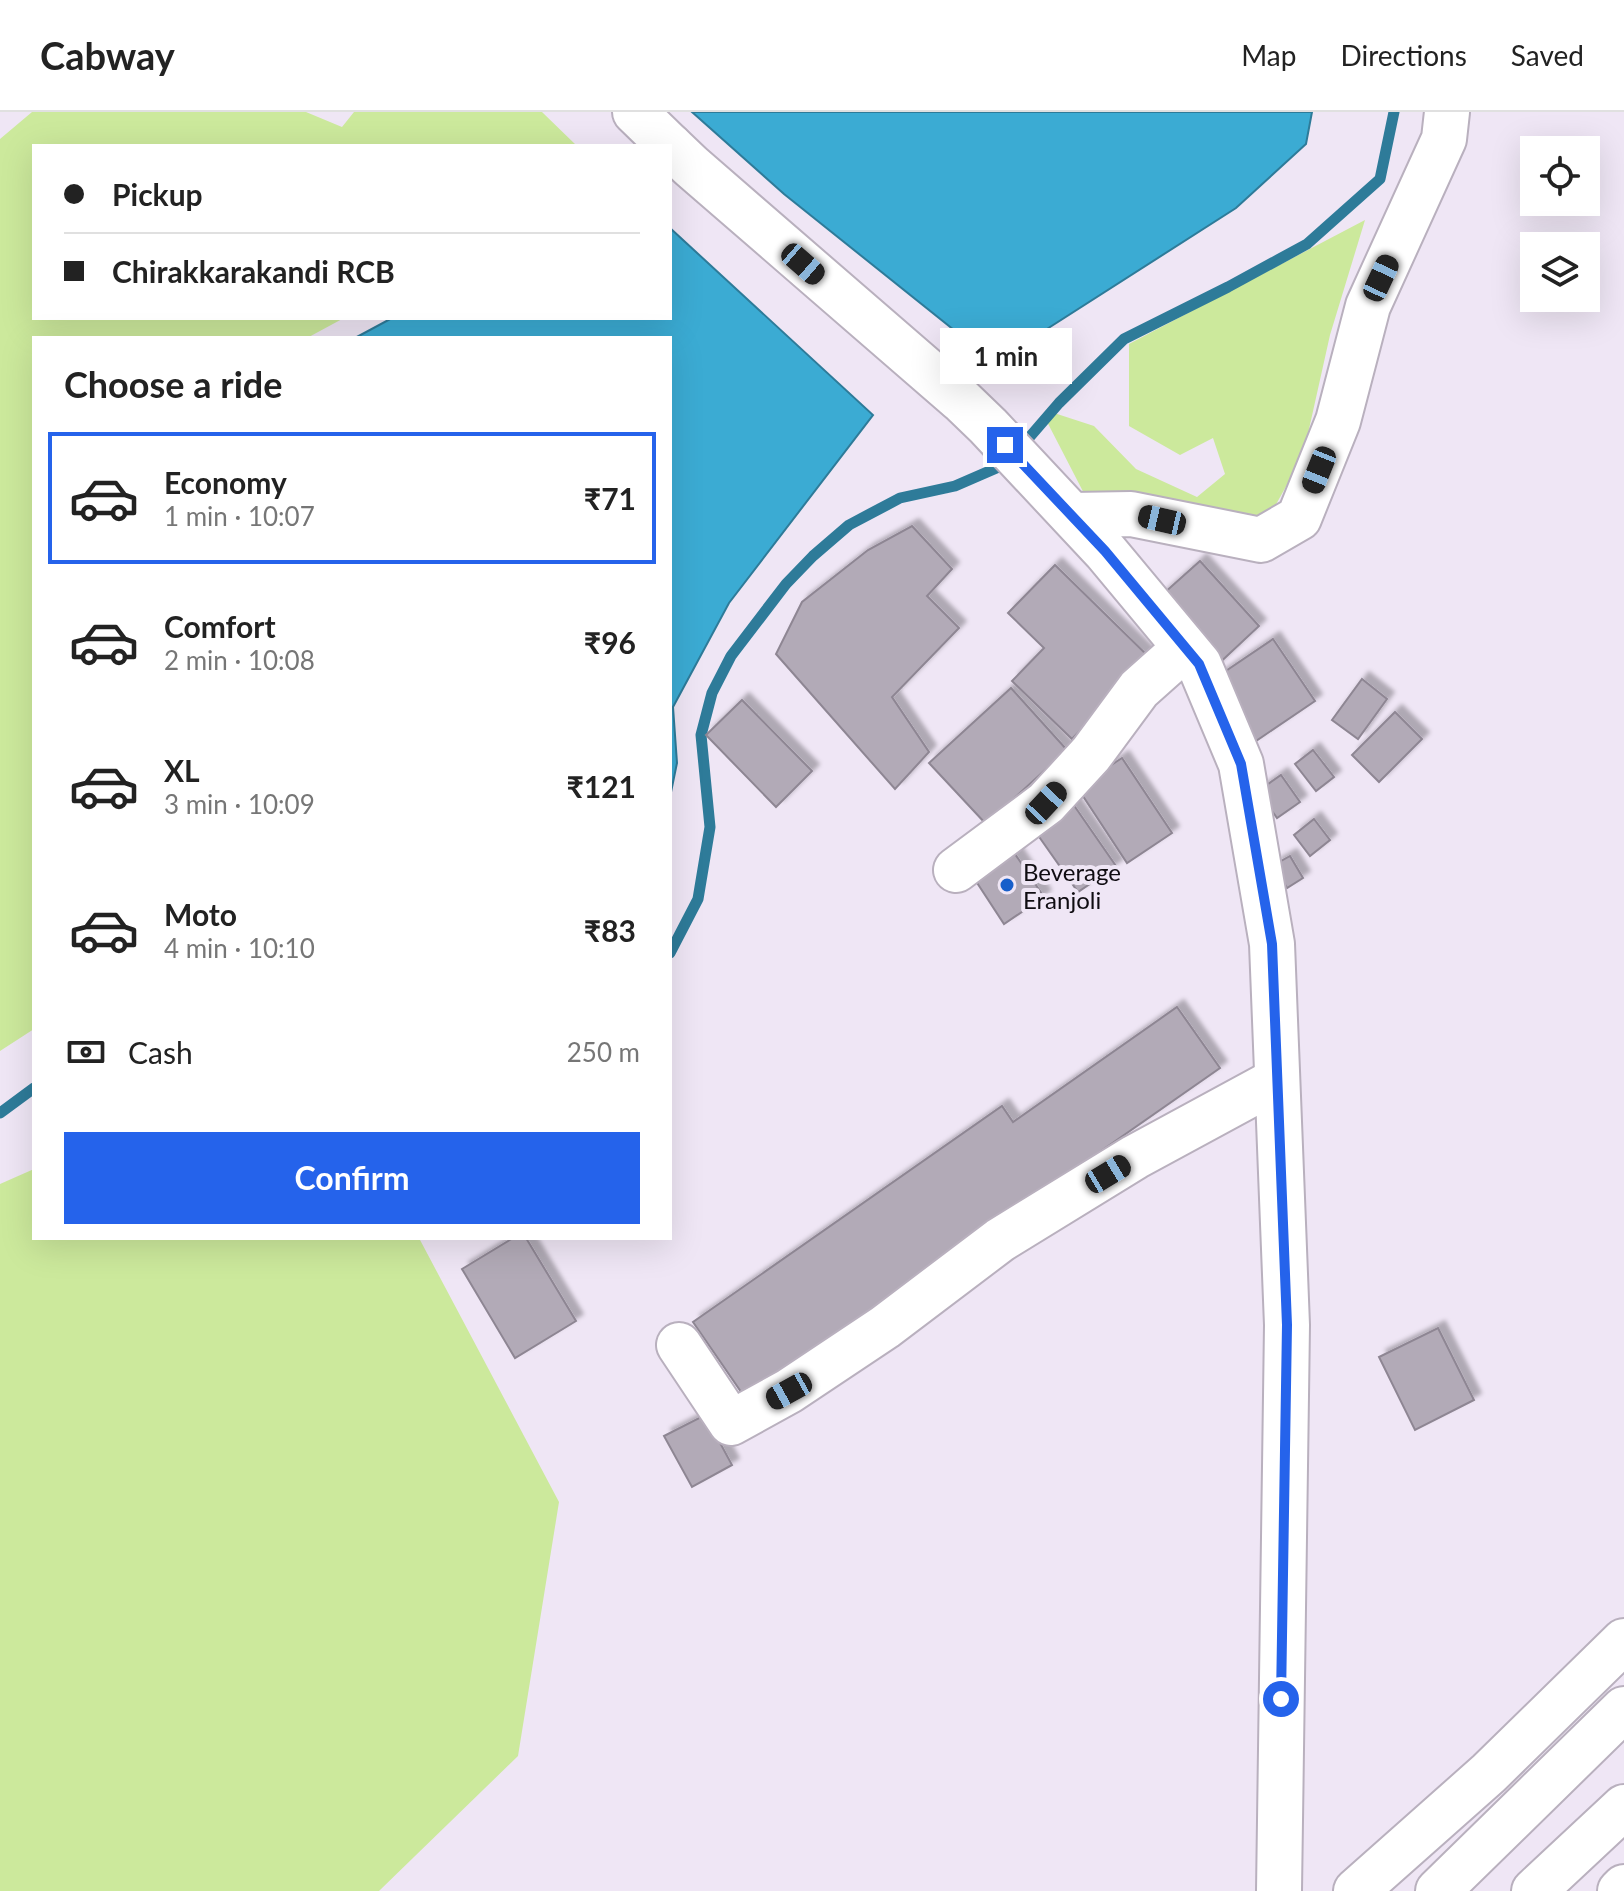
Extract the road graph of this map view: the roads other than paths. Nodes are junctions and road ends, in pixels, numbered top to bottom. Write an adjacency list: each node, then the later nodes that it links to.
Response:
1 (635, 112): 3 (main road)
2 (1447, 112): 5 (main road)
3 (668, 144)
4 (672, 148): 5 (main road)
5 (1065, 508): 6 (main road)
6 (1185, 648): 7 (main road); 8 (main road)
7 (956, 870)
8 (1277, 1080): 9 (main road); 14 (main road)
9 (679, 1345)
10 (1624, 1641): 15 (main road)
11 (1624, 1709): 16 (main road)
12 (1624, 1807): 17 (main road)
13 (1624, 1887): 18 (main road)
14 (1279, 1891)
15 (1356, 1891)
16 (1438, 1891)
17 (1534, 1891)
18 (1620, 1891)

